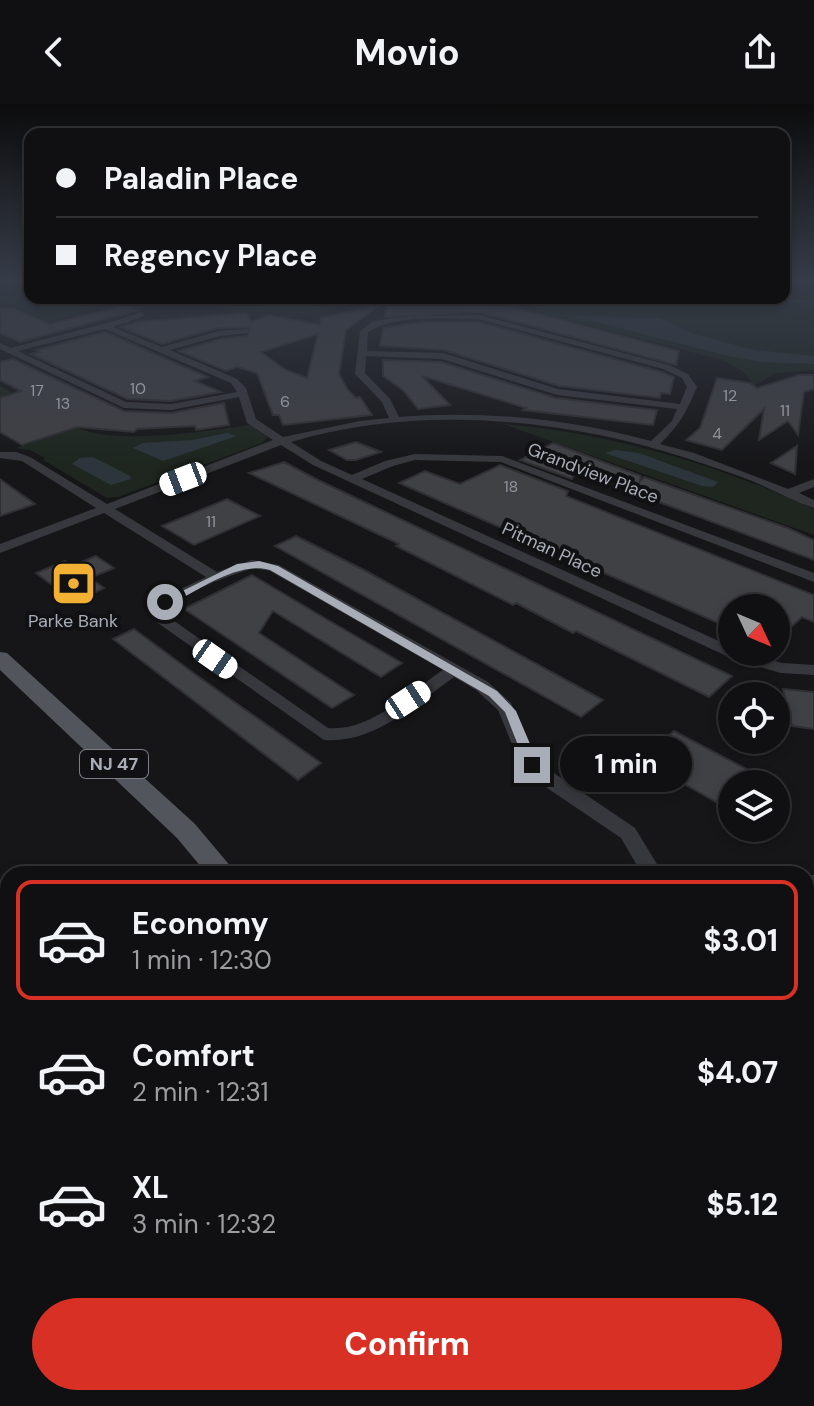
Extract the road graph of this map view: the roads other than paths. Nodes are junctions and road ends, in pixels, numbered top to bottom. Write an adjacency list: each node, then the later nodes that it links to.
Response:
1 (29, 343): 6 (street)
2 (145, 343): 7 (street)
3 (188, 343): 7 (street)
4 (362, 343): 8 (street)
5 (575, 343): 10 (street)
6 (5, 348): 9 (street)
7 (162, 350): 9 (street)
8 (361, 353): 10 (street); 11 (street)
9 (242, 394): 12 (street, Pitman Place)
10 (684, 407): 13 (street)
11 (395, 420): 12 (street); 13 (street)
12 (282, 441): 15 (street, Pitman Place); 19 (street)
13 (653, 445): 17 (street)
14 (0, 455): 19 (street)
15 (352, 479): 22 (street, Grandview Place); 25 (street, Pitman Place)
16 (814, 483): 17 (street)
17 (790, 492): 18 (street)
18 (814, 504)
19 (106, 509): 20 (street); 21 (street)
20 (0, 549)
21 (216, 577): 24 (street); 24 (street)
22 (814, 578)
23 (0, 658): 26 (main road, NJ 47)
24 (454, 670): 27 (street)
25 (814, 670)
26 (216, 866)
27 (648, 866)

